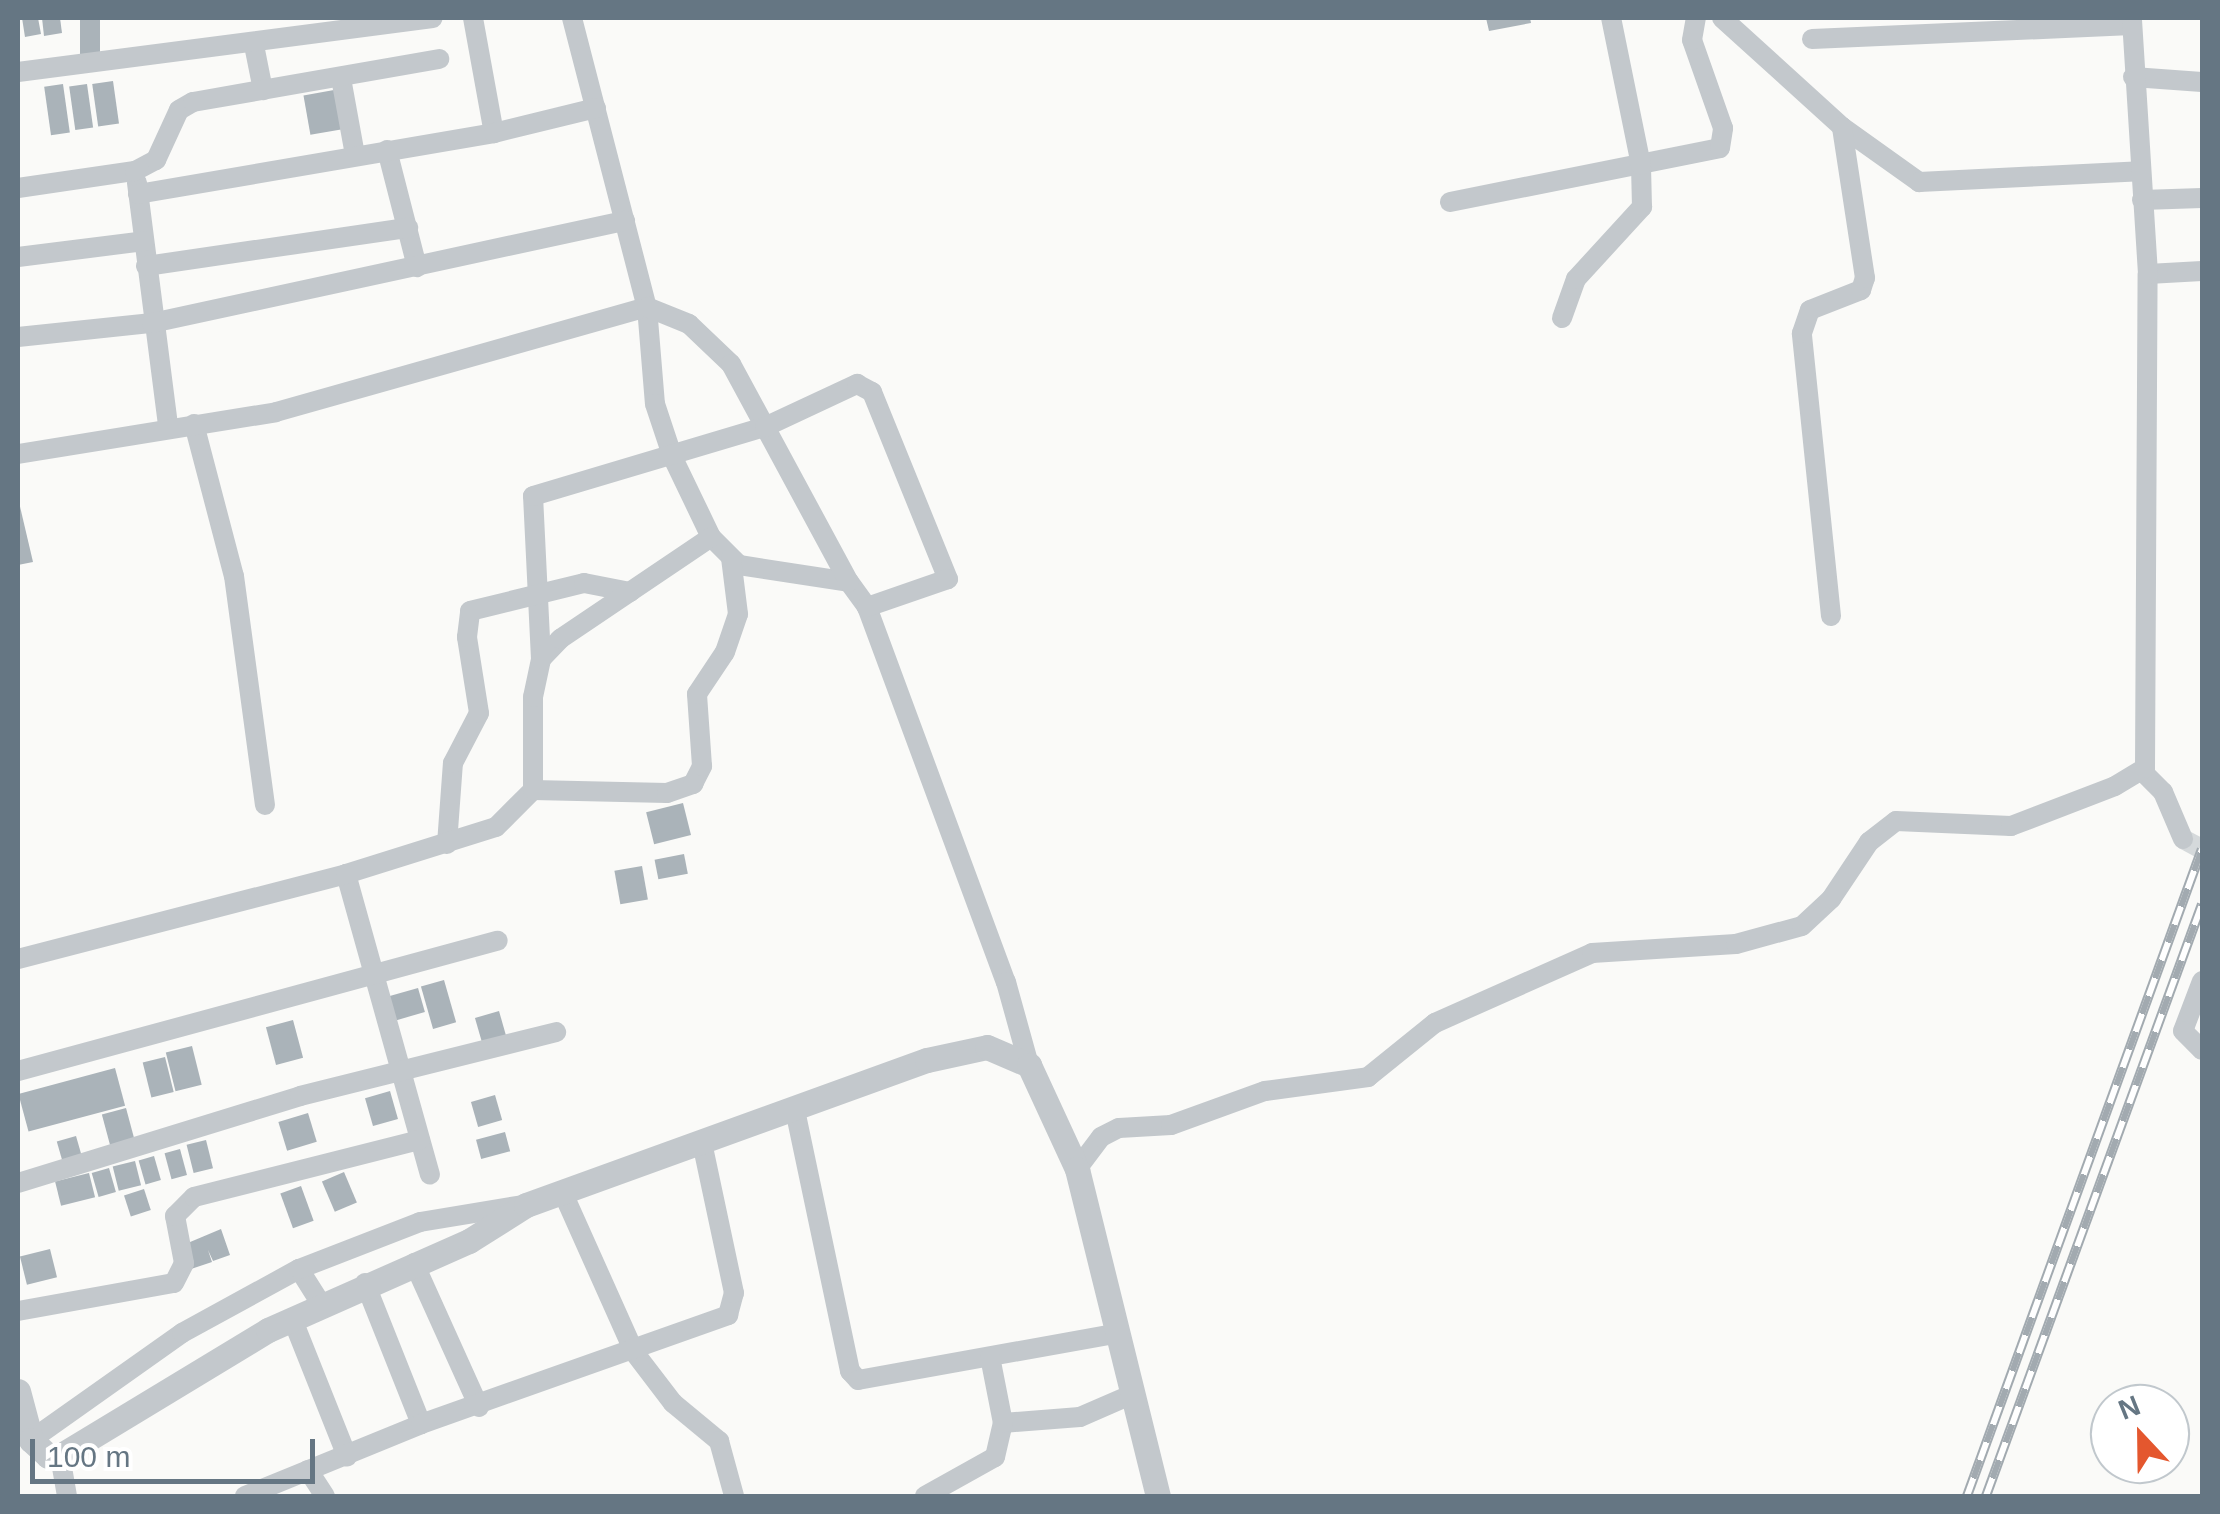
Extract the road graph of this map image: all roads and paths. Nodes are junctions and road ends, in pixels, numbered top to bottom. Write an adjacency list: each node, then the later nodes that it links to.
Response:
1 (433, 18): 7 (street)
2 (473, 18): 20 (street)
3 (572, 18): 18 (street)
4 (1611, 18): 23 (street)
5 (1696, 18): 23 (street)
6 (1722, 18): 19 (street)
7 (401, 19): 11 (street)
8 (2132, 22): 9 (street); 15 (street)
9 (1967, 24): 10 (street)
10 (1812, 39)
11 (254, 46): 13 (street); 17 (street)
12 (439, 59): 14 (street)
13 (18, 72)
14 (341, 78): 17 (street); 22 (street)
15 (2134, 78): 16 (street); 25 (street)
16 (2202, 82)
17 (263, 90): 24 (street)
18 (596, 108): 20 (street); 31 (street)
19 (1842, 127): 25 (street); 54 (street)
20 (494, 132): 21 (street)
21 (388, 150): 22 (street); 32 (street)
22 (355, 155): 27 (street)
23 (1640, 166): 30 (street); 40 (street)
24 (135, 171): 26 (street); 27 (street)
25 (2140, 171): 29 (street)
26 (18, 188)
27 (138, 194): 33 (street)
28 (2202, 198): 29 (street)
29 (2142, 200): 38 (street)
30 (1450, 202)
31 (625, 221): 36 (street); 39 (street)
32 (408, 228): 35 (street); 36 (street)
33 (144, 240): 34 (street); 35 (street)
34 (18, 257)
35 (146, 266): 41 (street)
36 (417, 268): 41 (street)
37 (2202, 271): 38 (street)
38 (2148, 274): 56 (street)
39 (648, 307): 43 (street); 45 (street); 47 (street)
40 (1562, 318)
41 (152, 323): 42 (street); 44 (street)
42 (18, 337)
43 (194, 424): 44 (street); 58 (street)
44 (168, 426): 46 (street)
45 (765, 427): 47 (street); 50 (street); 53 (street)
46 (18, 454)
47 (673, 458): 48 (street); 52 (street)
48 (711, 538): 49 (street); 51 (street)
49 (731, 558): 50 (street); 57 (street)
50 (848, 582): 53 (street)
51 (630, 592): 52 (street); 55 (street)
52 (537, 594): 55 (street); 60 (street)
53 (867, 607): 68 (street)
54 (1831, 616)
55 (542, 659): 57 (street)
56 (2142, 771): 59 (street); 74 (street)
57 (533, 790): 60 (street)
58 (265, 805)
59 (2182, 839)
60 (447, 844): 61 (street)
61 (346, 874): 63 (street); 64 (street)
62 (498, 941): 64 (street)
63 (18, 959)
64 (373, 975): 69 (street); 70 (street)
65 (2202, 980): 67 (street)
66 (556, 1032): 70 (street)
67 (2202, 1050)
68 (1028, 1065): 71 (street); 74 (street)
69 (18, 1070)
70 (401, 1074): 72 (street); 76 (street)
71 (795, 1110): 73 (street); 87 (street)
72 (420, 1140): 75 (street); 83 (street)
73 (702, 1144): 77 (street); 86 (street)
74 (1076, 1169): 85 (street)
75 (430, 1174)
76 (18, 1183)
77 (562, 1193): 78 (street); 86 (street)
78 (526, 1205): 79 (street); 80 (street)
79 (414, 1263): 81 (street); 90 (street)
80 (299, 1269): 82 (street); 93 (street)
81 (365, 1283): 82 (street); 92 (street)
82 (321, 1304): 84 (street)
83 (18, 1311)
84 (292, 1318): 94 (street); 95 (street)
85 (1119, 1333): 87 (street); 89 (street)
86 (634, 1352): 90 (street); 100 (street)
87 (990, 1357): 91 (street)
88 (18, 1391): 93 (street)
89 (1133, 1394): 91 (street); 102 (street)
90 (479, 1407): 92 (street)
91 (1003, 1422): 101 (street)
92 (421, 1424): 95 (street)
93 (31, 1440): 94 (street)
94 (60, 1456): 97 (street)
95 (347, 1456): 96 (street)
96 (308, 1470): 98 (street); 99 (street)
97 (67, 1496)
98 (245, 1496)
99 (324, 1496)
100 (734, 1496)
101 (925, 1496)
102 (1158, 1496)

